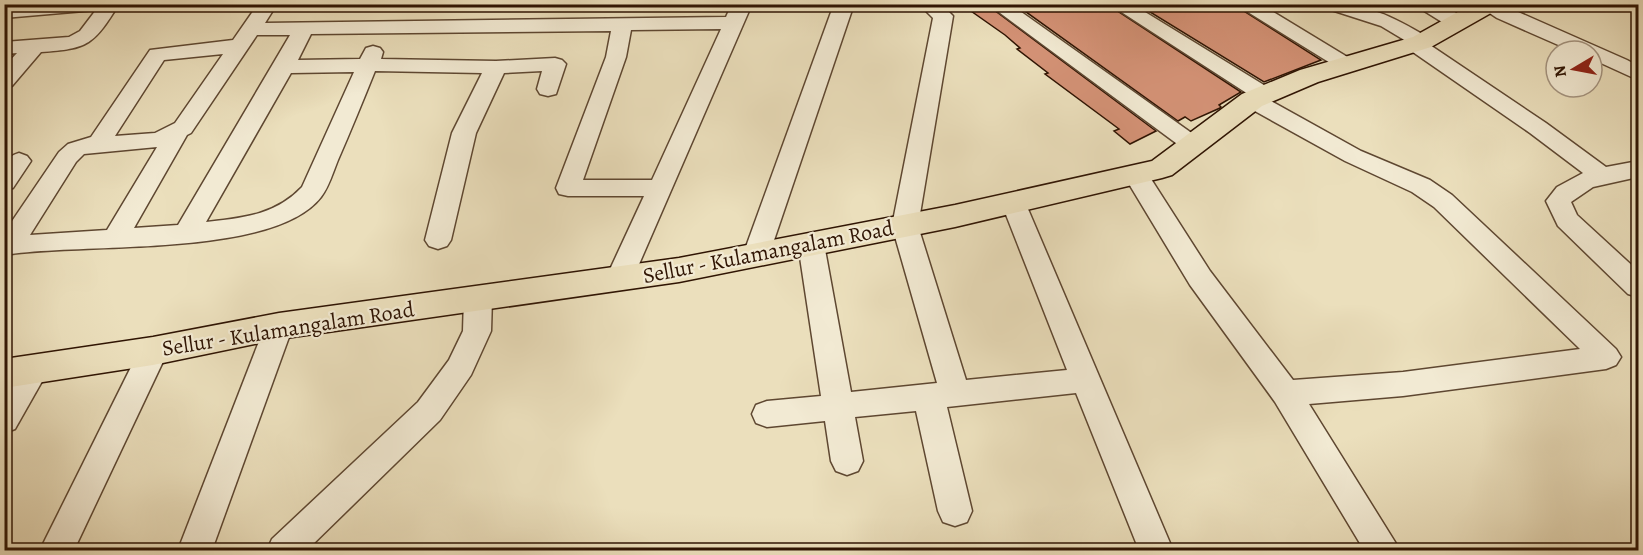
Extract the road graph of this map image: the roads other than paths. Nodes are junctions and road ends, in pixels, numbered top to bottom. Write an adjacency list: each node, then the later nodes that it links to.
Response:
1 (97, 4): 12 (street)
2 (110, 4): 20 (street)
3 (268, 4): 18 (street)
4 (843, 4): 46 (street)
5 (928, 4): 40 (street)
6 (997, 4): 32 (street)
7 (1118, 4): 29 (street)
8 (1244, 4): 22 (street)
9 (1422, 4): 14 (street)
10 (1333, 5): 19 (street)
11 (1488, 5): 14 (main road, Sellur - Kulamangalam Road); 26 (street)
12 (4, 12)
13 (738, 14): 15 (street); 38 (street)
14 (1457, 23): 19 (main road, Sellur - Kulamangalam Road)
15 (622, 24): 16 (street); 38 (street)
16 (386, 27): 17 (street); 23 (street)
17 (304, 28): 18 (street); 25 (street)
18 (244, 37): 30 (street); 31 (street)
19 (1418, 43): 22 (main road, Sellur - Kulamangalam Road); 36 (street)
20 (35, 46): 21 (street); 27 (street)
21 (4, 48)
22 (1347, 64): 29 (main road, Sellur - Kulamangalam Road)
23 (367, 65): 24 (street); 25 (street); 41 (street)
24 (496, 67): 28 (street); 43 (street)
25 (284, 68): 41 (street)
26 (1638, 74)
27 (4, 81)
28 (548, 89)
29 (1258, 97): 32 (main road, Sellur - Kulamangalam Road); 54 (street)
30 (178, 132): 31 (street); 42 (street)
31 (99, 143): 45 (street)
32 (1192, 144): 35 (main road, Sellur - Kulamangalam Road)
33 (19, 161): 37 (street)
34 (1638, 169): 36 (street)
35 (1135, 174): 39 (main road, Sellur - Kulamangalam Road); 54 (street)
36 (1603, 177): 48 (street)
37 (4, 182)
38 (660, 188): 47 (street)
39 (1013, 202): 40 (main road, Sellur - Kulamangalam Road); 53 (street)
40 (905, 226): 44 (main road, Sellur - Kulamangalam Road); 55 (street)
41 (186, 234): 42 (street)
42 (115, 239): 45 (street)
43 (438, 240)
44 (811, 244): 46 (main road, Sellur - Kulamangalam Road); 56 (street)
45 (7, 246)
46 (756, 255): 47 (main road, Sellur - Kulamangalam Road)
47 (620, 278): 49 (main road, Sellur - Kulamangalam Road)
48 (1638, 287)
49 (478, 298): 50 (main road, Sellur - Kulamangalam Road); 63 (street)
50 (279, 326): 51 (main road, Sellur - Kulamangalam Road); 62 (street)
51 (153, 351): 52 (main road, Sellur - Kulamangalam Road); 61 (street)
52 (19, 371): 58 (street)
53 (1086, 380): 55 (street); 64 (street)
54 (1286, 393): 65 (street)
55 (943, 395): 56 (street); 60 (street)
56 (839, 406): 57 (street); 59 (street)
57 (767, 414)
58 (4, 420)
59 (847, 461)
60 (956, 511)
61 (57, 550)
62 (195, 550)
63 (284, 550)
64 (1156, 550)
65 (1383, 550)

